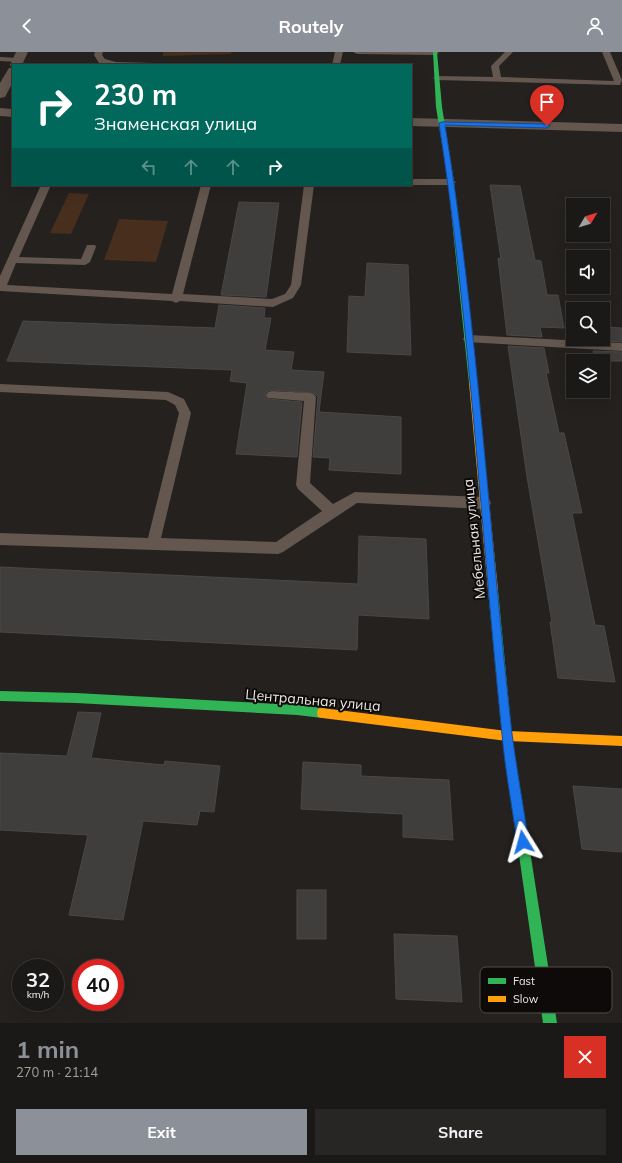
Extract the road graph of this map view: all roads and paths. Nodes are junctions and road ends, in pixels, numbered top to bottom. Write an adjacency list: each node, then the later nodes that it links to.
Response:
1 (99, 52): 9 (lane)
2 (339, 52): 10 (lane)
3 (357, 52): 6 (lane)
4 (509, 52): 13 (lane)
5 (606, 52): 13 (lane)
6 (435, 53): 12 (street, Мебельная улица)
7 (0, 59): 8 (lane)
8 (18, 62)
9 (116, 64)
10 (336, 64)
11 (12, 73): 14 (street)
12 (437, 78): 13 (lane); 18 (street, Мебельная улица)
13 (497, 80)
14 (0, 94)
15 (0, 112): 16 (street)
16 (12, 113)
17 (412, 122): 18 (street)
18 (442, 123): 19 (street); 21 (street, Мебельная улица)
19 (622, 128)
20 (412, 182): 21 (lane)
21 (451, 182): 29 (street, Мебельная улица)
22 (46, 186): 26 (lane)
23 (206, 186): 28 (lane)
24 (309, 186): 28 (lane)
25 (92, 247): 26 (lane)
26 (12, 260): 27 (lane)
27 (0, 288): 28 (lane)
28 (176, 299)
29 (469, 339): 30 (lane); 33 (street, Мебельная улица)
30 (622, 347)
31 (0, 388): 36 (lane)
32 (272, 395): 34 (lane)
33 (484, 503): 34 (lane); 38 (street, Мебельная улица)
34 (332, 512): 36 (lane)
35 (0, 539): 36 (lane)
36 (153, 544)
37 (0, 696): 38 (street, Центральная улица)
38 (507, 736): 39 (street, Центральная улица); 40 (street, Мебельная улица)
39 (622, 742)
40 (542, 967)
41 (549, 1013): 42 (street, Мебельная улица)
42 (550, 1023)

